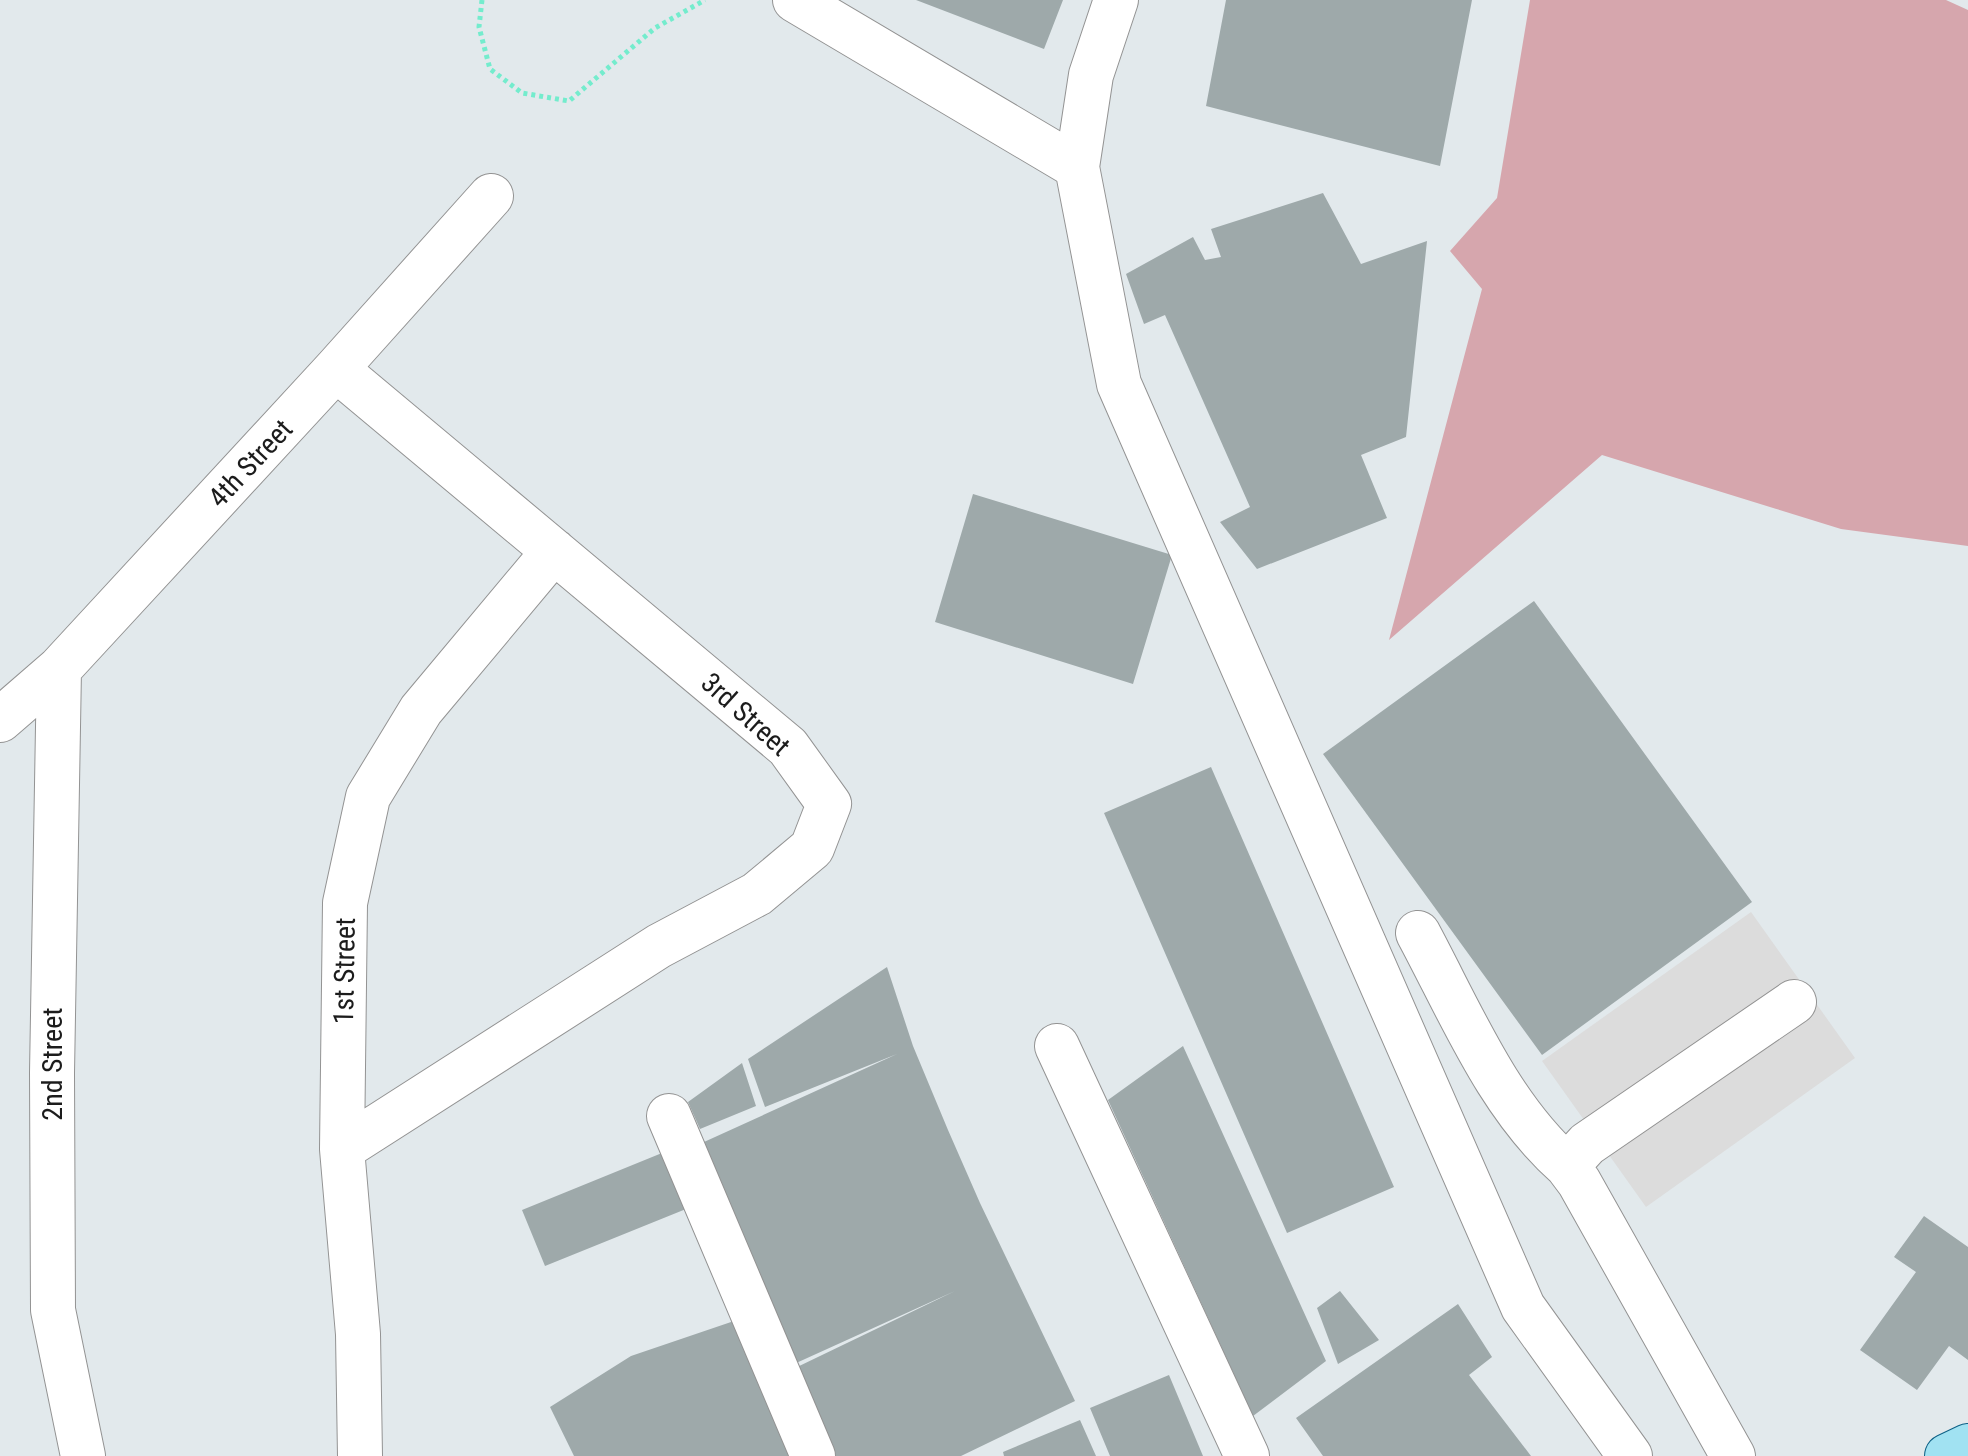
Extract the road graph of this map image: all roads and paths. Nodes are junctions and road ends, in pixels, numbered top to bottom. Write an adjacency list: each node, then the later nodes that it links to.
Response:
1 (482, 0): 2 (path)
2 (705, 0)
3 (795, 0): 5 (street)
4 (1116, 0): 5 (street)
5 (1077, 167): 22 (street)
6 (491, 196): 7 (street, 4th Street)
7 (336, 369): 8 (street, 3rd Street); 9 (street, 4th Street)
8 (554, 551): 15 (street, 1st Street); 15 (street, 3rd Street)
9 (59, 669): 10 (street, 4th Street); 18 (street, 2nd Street)
10 (0, 720)
11 (1418, 933): 16 (street)
12 (1794, 1002): 16 (street)
13 (1057, 1046): 21 (street)
14 (669, 1116): 20 (street)
15 (342, 1149): 19 (street, 1st Street)
16 (1567, 1166): 23 (street)
17 (1968, 1446): 24 (main road)
18 (83, 1456)
19 (360, 1456)
20 (813, 1456)
21 (1247, 1456)
22 (1630, 1456)
23 (1733, 1456)
24 (1947, 1456)

